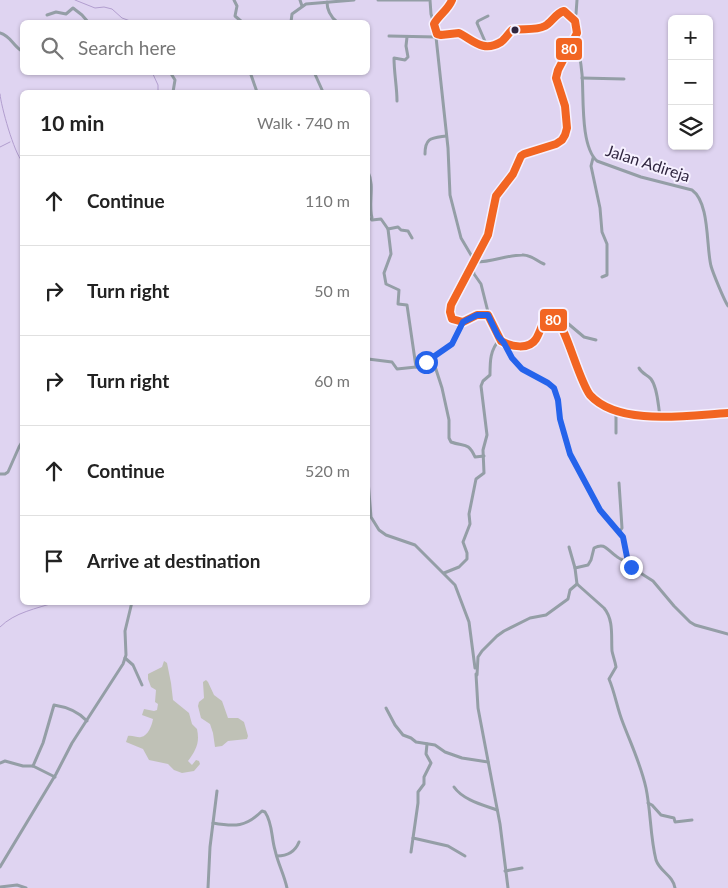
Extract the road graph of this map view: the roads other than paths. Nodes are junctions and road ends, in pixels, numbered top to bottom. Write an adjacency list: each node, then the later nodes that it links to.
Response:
1 (234, 0): 14 (street)
2 (300, 0): 9 (street)
3 (354, 0): 8 (street)
4 (378, 0): 5 (street)
5 (429, 0): 17 (street)
6 (452, 0): 17 (street)
7 (577, 0): 12 (street)
8 (327, 2): 9 (street); 16 (street)
9 (302, 6): 15 (street)
10 (47, 15): 13 (street)
11 (488, 16): 23 (street)
12 (570, 16): 22 (street); 23 (street)
13 (86, 20)
14 (240, 20)
15 (291, 20)
16 (335, 20)
17 (434, 24): 19 (street)
18 (0, 33): 24 (street)
19 (437, 35): 21 (street); 23 (street); 34 (street)
20 (389, 36): 21 (street)
21 (407, 36): 33 (street)
22 (575, 40): 28 (street, Jalan Adireja); 42 (street)
23 (487, 46)
24 (20, 49)
25 (172, 75): 30 (street)
26 (251, 75): 31 (street)
27 (315, 75): 32 (street)
28 (582, 78): 29 (street); 36 (street, Jalan Adireja)
29 (624, 79)
30 (173, 90)
31 (256, 90)
32 (322, 90)
33 (397, 101)
34 (446, 136): 35 (street); 42 (street)
35 (425, 154)
36 (593, 158): 44 (street); 45 (street, Jalan Adireja)
37 (370, 177): 38 (street)
38 (370, 200)
39 (370, 220): 40 (street)
40 (388, 229): 41 (street); 54 (street)
41 (412, 238)
42 (473, 262): 43 (street); 46 (street); 47 (street)
43 (544, 264)
44 (602, 277)
45 (728, 306)
46 (489, 317): 47 (street); 49 (street)
47 (463, 322): 52 (street)
48 (557, 322): 50 (street); 51 (street); 56 (street)
49 (500, 339): 51 (street); 61 (street)
50 (596, 340)
51 (504, 343): 66 (street)
52 (432, 357): 54 (street); 61 (street)
53 (370, 359): 54 (street)
54 (416, 367)
55 (640, 368): 58 (street)
56 (616, 410): 58 (street); 59 (street)
57 (728, 413): 58 (street)
58 (660, 416)
59 (616, 433)
60 (20, 445): 62 (street)
61 (484, 456): 70 (street)
62 (0, 474)
63 (619, 483): 66 (street)
64 (370, 505): 65 (street)
65 (371, 517): 70 (street)
66 (620, 531): 68 (street)
67 (569, 547): 69 (street)
68 (628, 562): 69 (street); 73 (street)
69 (575, 568): 71 (street)
70 (444, 573): 75 (street)
71 (577, 584): 75 (street); 86 (street)
72 (131, 605): 74 (street)
73 (728, 634)
74 (125, 658): 76 (street); 78 (street)
75 (476, 675): 80 (street)
76 (142, 685)
77 (386, 708): 79 (street)
78 (87, 721): 82 (street); 83 (street)
79 (426, 744): 80 (street); 90 (street)
80 (488, 762): 87 (street)
81 (0, 763): 82 (street)
82 (33, 766): 83 (street)
83 (54, 776): 95 (street)
84 (454, 787): 87 (street)
85 (216, 791): 89 (street)
86 (648, 803): 88 (street); 103 (street)
87 (497, 810): 97 (street)
88 (692, 820)
89 (213, 823): 93 (street); 100 (street)
90 (413, 838): 92 (street); 94 (street)
91 (299, 842): 93 (street)
92 (411, 852)
93 (277, 856): 101 (street)
94 (465, 856)
95 (0, 867)
96 (522, 868): 97 (street)
97 (505, 871): 102 (street)
98 (0, 887): 99 (street)
99 (26, 888)
100 (208, 888)
101 (287, 888)
102 (508, 888)
103 (675, 888)

